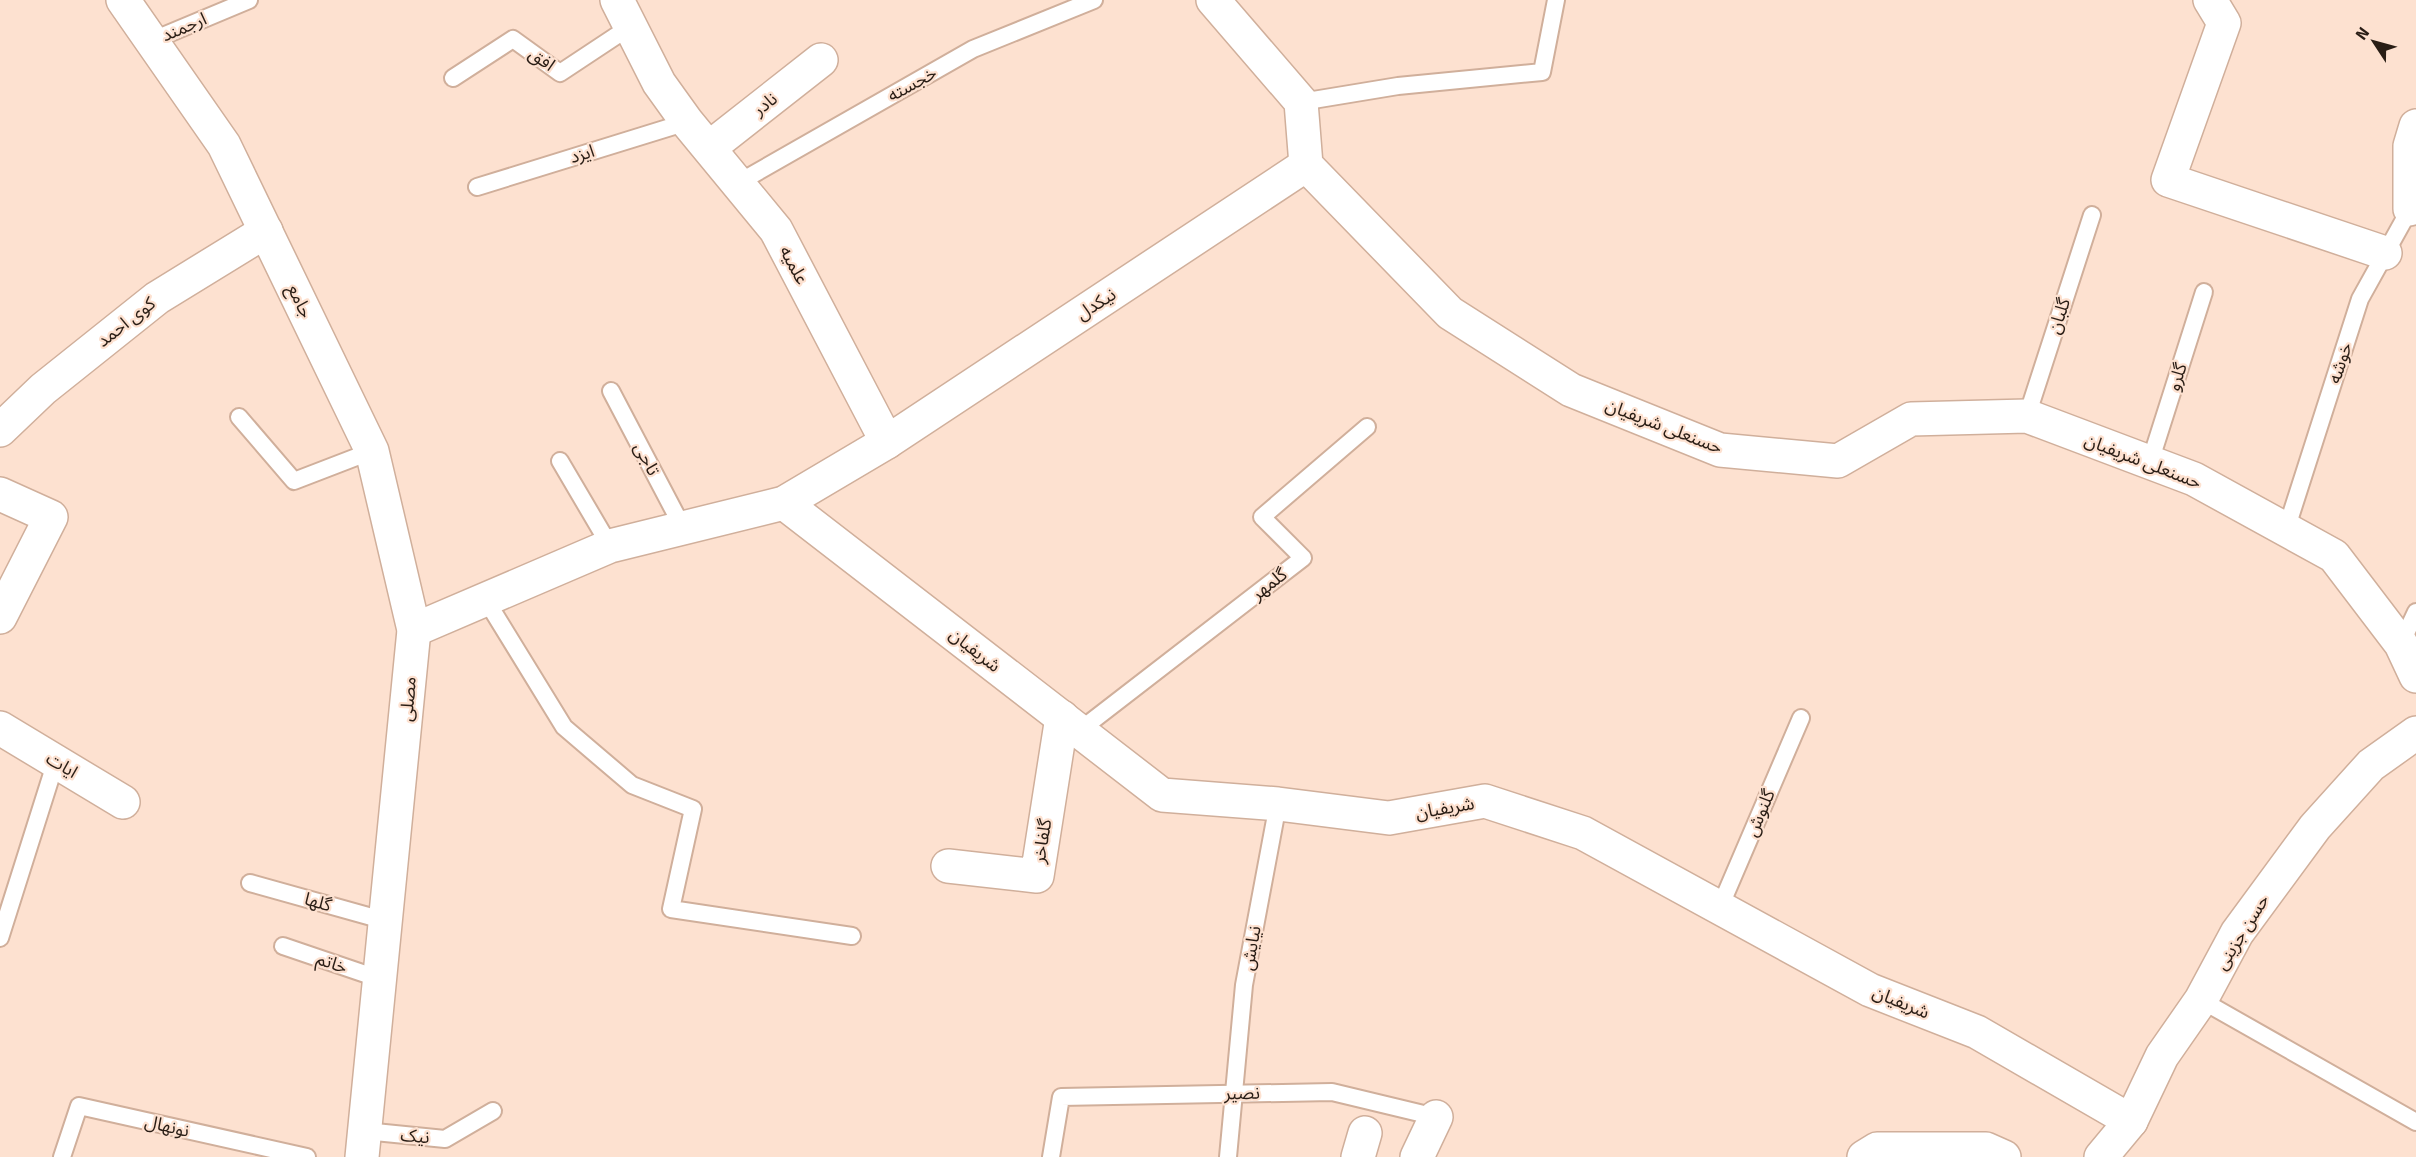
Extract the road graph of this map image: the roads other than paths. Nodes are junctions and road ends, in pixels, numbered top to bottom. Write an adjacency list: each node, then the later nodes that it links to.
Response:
1 (123, 0): 8 (street, جامع)
2 (249, 0): 8 (lane, ارجمند)
3 (1094, 0): 16 (lane, خجسته)
4 (1213, 0): 11 (street)
5 (1556, 0): 11 (lane)
6 (2210, 0): 21 (street)
7 (624, 13): 10 (lane, افق); 12 (street, علمیه)
8 (151, 41): 20 (street, جامع)
9 (821, 60): 14 (street, نادر)
10 (453, 78)
11 (1300, 102): 15 (street)
12 (687, 122): 14 (street, علمیه); 17 (lane, ایزد)
13 (2416, 126): 18 (street)
14 (709, 148): 16 (street, علمیه)
15 (1306, 165): 24 (street, حسنعلی شریفیان); 28 (street, نیکدل)
16 (738, 183): 28 (street, علمیه)
17 (477, 186)
18 (2413, 209): 21 (lane, خوشه)
19 (2092, 215): 24 (lane, گلبان)
20 (266, 231): 27 (street, کوی احمد); 29 (street, جامع)
21 (2385, 253): 35 (lane, خوشه)
22 (2204, 292): 31 (lane, گلرو)
23 (611, 391): 34 (lane, تاجی)
24 (2027, 416): 31 (street, حسنعلی شریفیان)
25 (239, 417): 29 (lane)
26 (1367, 427): 44 (lane, گلمهر)
27 (0, 430)
28 (887, 442): 33 (street)
29 (372, 452): 40 (street, جامع)
30 (560, 460): 36 (lane)
31 (2150, 462): 35 (street, حسنعلی شریفیان)
32 (0, 494): 39 (street)
33 (784, 502): 34 (street); 44 (street, شریفیان)
34 (683, 528): 36 (street)
35 (2286, 530): 41 (street, حسنعلی شریفیان)
36 (610, 546): 37 (street)
37 (486, 600): 40 (street); 54 (lane)
38 (2416, 612): 41 (lane)
39 (0, 618)
40 (414, 630): 53 (street, مصلی)
41 (2401, 644): 42 (street, حسنعلی شریفیان)
42 (2416, 676)
43 (1801, 718): 52 (lane, گلنوش)
44 (1071, 724): 49 (street, شریفیان); 50 (street, گلفاخر)
45 (0, 728): 47 (street, ایات)
46 (2416, 733): 58 (street, حسن جزینی)
47 (56, 761): 48 (street, ایات); 55 (lane)
48 (123, 802)
49 (1278, 804): 52 (street, شریفیان); 59 (lane, نیایش)
50 (948, 866)
51 (250, 883): 53 (lane, گلها)
52 (1720, 908): 62 (street, شریفیان)
53 (386, 921): 57 (street, مصلی)
54 (852, 936)
55 (0, 938)
56 (283, 946): 57 (lane, خاتم)
57 (380, 979): 64 (street, مصلی)
58 (2201, 1000): 62 (street, حسن جزینی); 63 (lane)
59 (1234, 1093): 61 (lane, نصیر); 67 (lane, نصیر); 68 (lane, نیایش)
60 (493, 1111): 64 (lane, نیک)
61 (1436, 1117): 69 (street, نصیر)
62 (2131, 1121): 72 (street, حسن جزینی)
63 (2416, 1122)
64 (363, 1144)
65 (62, 1157): 66 (lane, نونهال)
66 (307, 1157)
67 (1051, 1157)
68 (1228, 1157)
69 (1417, 1157)
70 (1864, 1157): 71 (street)
71 (2004, 1157)
72 (2101, 1157)

